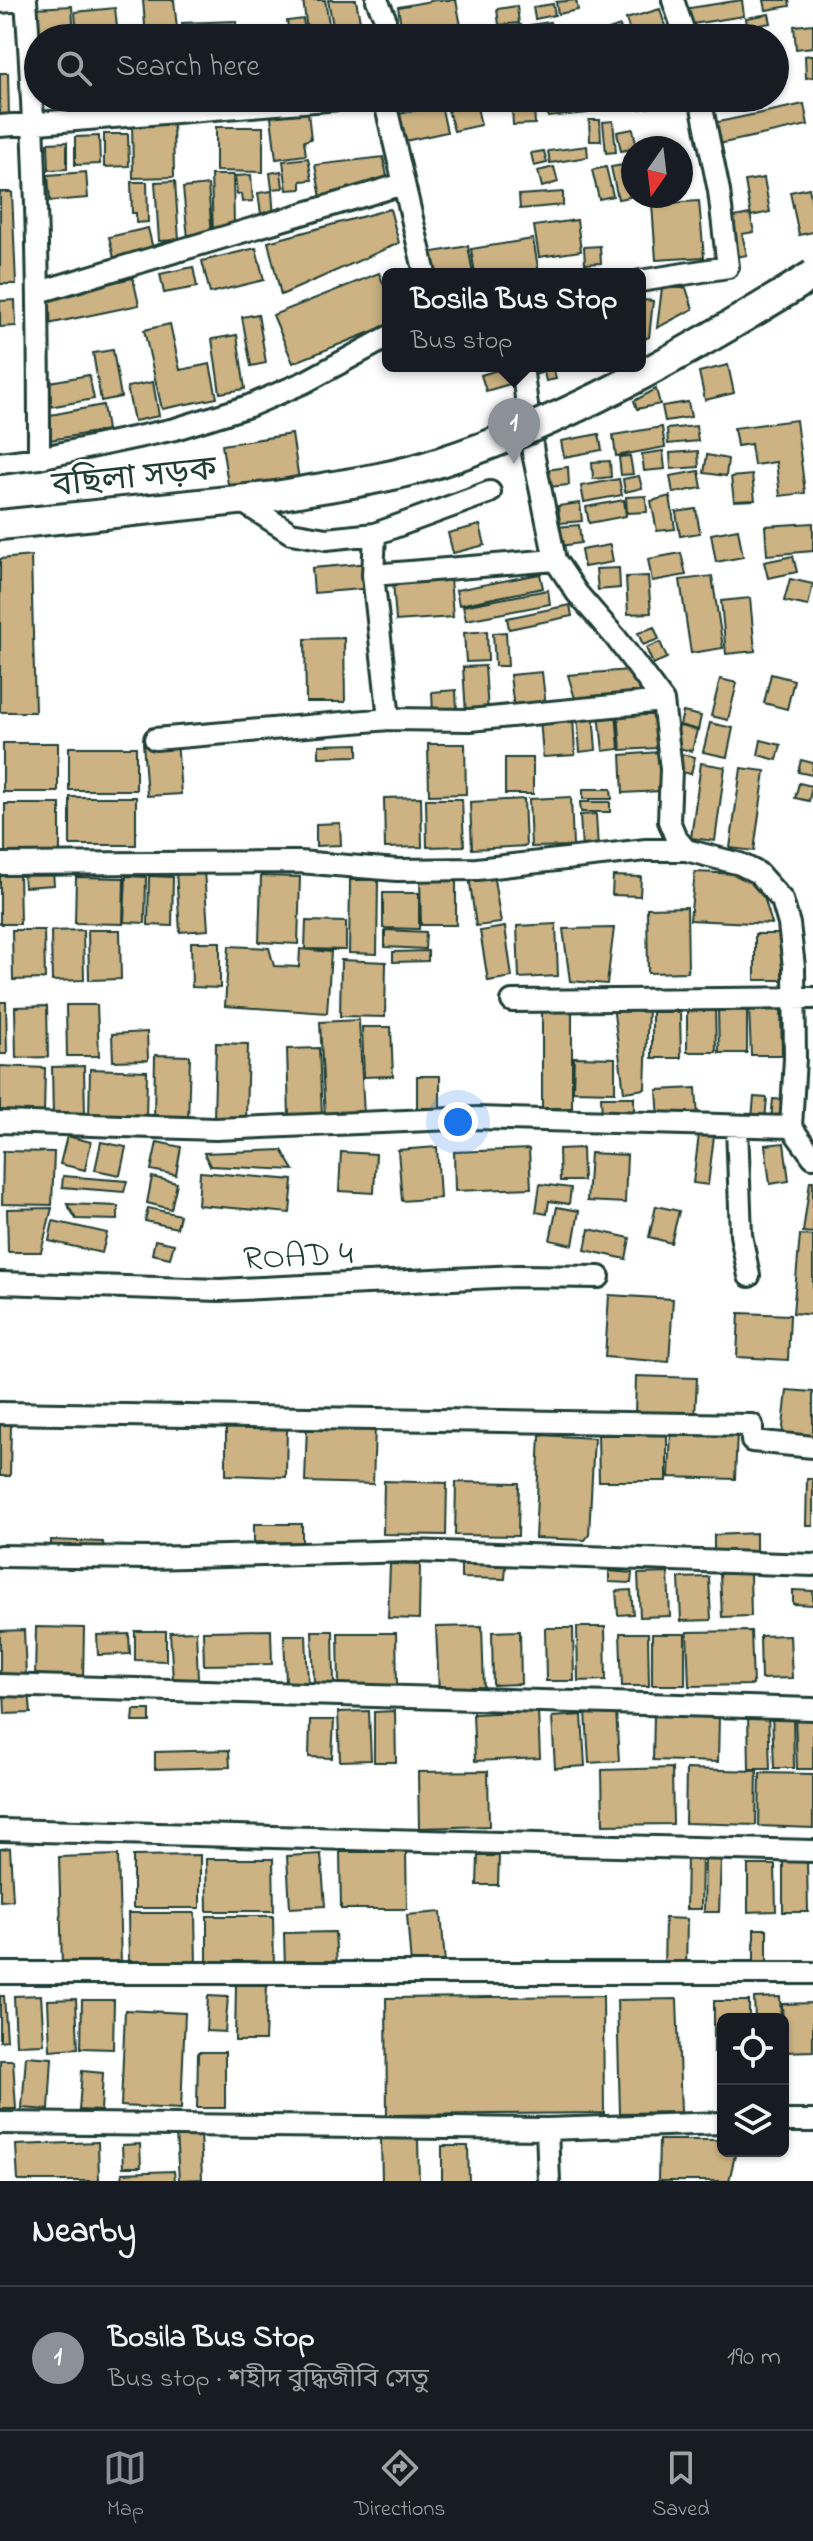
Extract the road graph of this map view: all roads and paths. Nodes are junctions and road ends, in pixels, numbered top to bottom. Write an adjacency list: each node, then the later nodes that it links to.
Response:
1 (25, 0): 4 (street); 5 (street)
2 (377, 0): 6 (street)
3 (673, 0): 7 (street)
4 (0, 2)
5 (27, 24)
6 (385, 24)
7 (681, 24)
8 (34, 112): 12 (street)
9 (175, 112): 12 (street)
10 (387, 112): 14 (street)
11 (703, 112): 17 (street)
12 (35, 123): 13 (street); 18 (street)
13 (0, 126)
14 (403, 184): 15 (street); 18 (street)
15 (424, 268)
16 (813, 275): 20 (main road, বছিলা সড়ক, bridge)
17 (646, 280)
18 (39, 292): 23 (street)
19 (382, 340): 23 (street)
20 (646, 371)
21 (523, 372): 29 (street)
22 (644, 372): 26 (main road, বছিলা সড়ক, bridge)
23 (39, 458): 24 (street)
24 (0, 463)
25 (490, 492): 28 (street)
26 (241, 501): 27 (main road, বছিলা সড়ক); 28 (street)
27 (0, 525)
28 (375, 534): 30 (street)
29 (555, 560): 30 (street); 31 (street)
30 (373, 575): 32 (street)
31 (663, 701): 32 (street); 34 (street)
32 (389, 719): 33 (street)
33 (155, 739)
34 (686, 850): 35 (street); 36 (street)
35 (0, 864)
36 (804, 998): 37 (street); 40 (street)
37 (512, 1001)
38 (0, 1122): 39 (street)
39 (737, 1127): 40 (street); 42 (street)
40 (791, 1127): 41 (street)
41 (813, 1157)
42 (749, 1276)
43 (599, 1277): 44 (street, ROAD 4)
44 (0, 1283)
45 (0, 1413): 46 (street)
46 (813, 1447)
47 (0, 1556): 48 (street)
48 (813, 1565)
49 (0, 1685): 50 (street)
50 (813, 1709)
51 (0, 1830): 52 (street)
52 (813, 1851)
53 (0, 1973): 54 (street)
54 (813, 1973)
55 (789, 2121): 56 (street)
56 (813, 2121)
57 (0, 2123): 59 (street)
58 (717, 2123): 59 (street)
59 (547, 2129): 60 (street)
60 (549, 2181)

